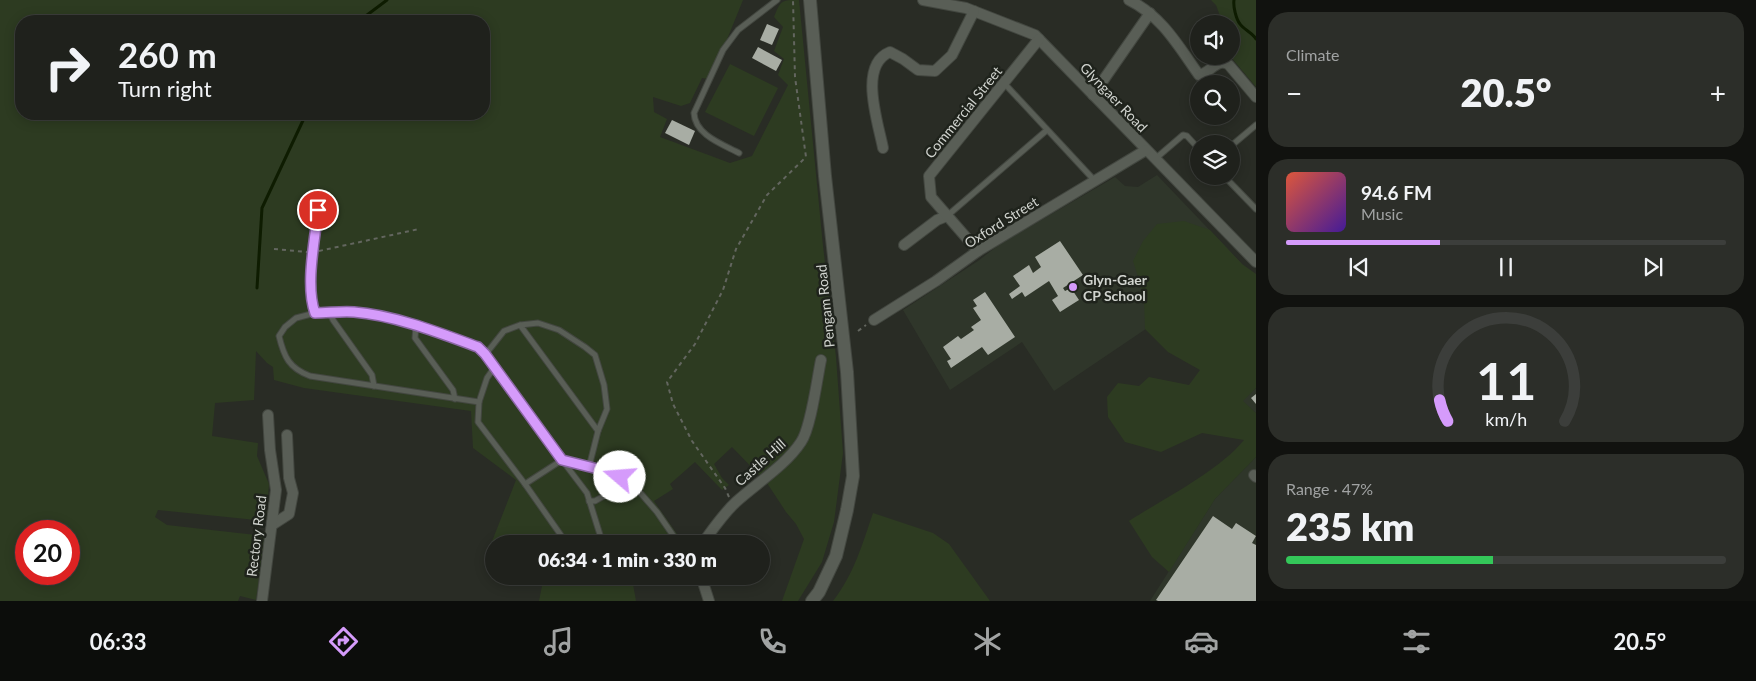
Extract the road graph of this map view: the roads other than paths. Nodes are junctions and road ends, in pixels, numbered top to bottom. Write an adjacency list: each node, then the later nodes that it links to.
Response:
1 (777, 0): 18 (lane)
2 (810, 0): 55 (main road, Pengam Road)
3 (923, 0): 5 (street, Glyngaer Road)
4 (1129, 0): 7 (street)
5 (937, 1): 6 (street, Glyngaer Road)
6 (974, 11): 8 (street, Glyngaer Road); 16 (street)
7 (1150, 13): 10 (street); 11 (street)
8 (1039, 39): 9 (street, Commercial Street); 10 (street, Glyngaer Road)
9 (1004, 84): 13 (lane); 24 (street, Commercial Street)
10 (1093, 96): 17 (street, Glyngaer Road)
11 (1256, 97)
12 (1256, 125): 14 (lane)
13 (1047, 130): 20 (lane); 24 (lane)
14 (1240, 138)
15 (1190, 139): 19 (lane)
16 (883, 148)
17 (1146, 150): 19 (street, Glyngaer Road); 20 (street, Oxford Street)
18 (739, 153)
19 (1154, 159): 27 (street, Glyngaer Road)
20 (1095, 181): 26 (street, Oxford Street)
21 (1233, 185): 22 (lane)
22 (1256, 209)
23 (318, 210): 28 (lane)
24 (947, 216): 25 (street); 26 (street, Commercial Street)
25 (904, 245)
26 (978, 251): 30 (street, Oxford Street)
27 (1256, 262)
28 (315, 313): 29 (lane); 36 (lane)
29 (330, 313): 32 (lane); 36 (lane)
30 (874, 320)
31 (520, 325): 33 (lane); 40 (lane); 40 (lane)
32 (416, 326): 33 (lane); 37 (lane)
33 (485, 354): 35 (lane)
34 (821, 360): 51 (street, Castle Hill)
35 (494, 368): 38 (lane); 42 (lane)
36 (374, 386): 37 (lane)
37 (455, 399): 38 (lane)
38 (479, 402): 45 (lane)
39 (268, 415): 47 (street, Rectory Road)
40 (598, 432): 43 (lane)
41 (287, 435): 47 (street)
42 (562, 460): 43 (lane); 45 (lane); 46 (lane)
43 (589, 467): 44 (lane)
44 (630, 481): 46 (lane); 50 (lane)
45 (526, 484): 48 (lane)
46 (590, 501): 49 (lane)
47 (272, 525): 53 (street, Rectory Road)
48 (560, 535)
49 (600, 535)
50 (673, 535)
51 (708, 535)
52 (705, 585): 54 (street)
53 (262, 601)
54 (709, 601)
55 (812, 601)

